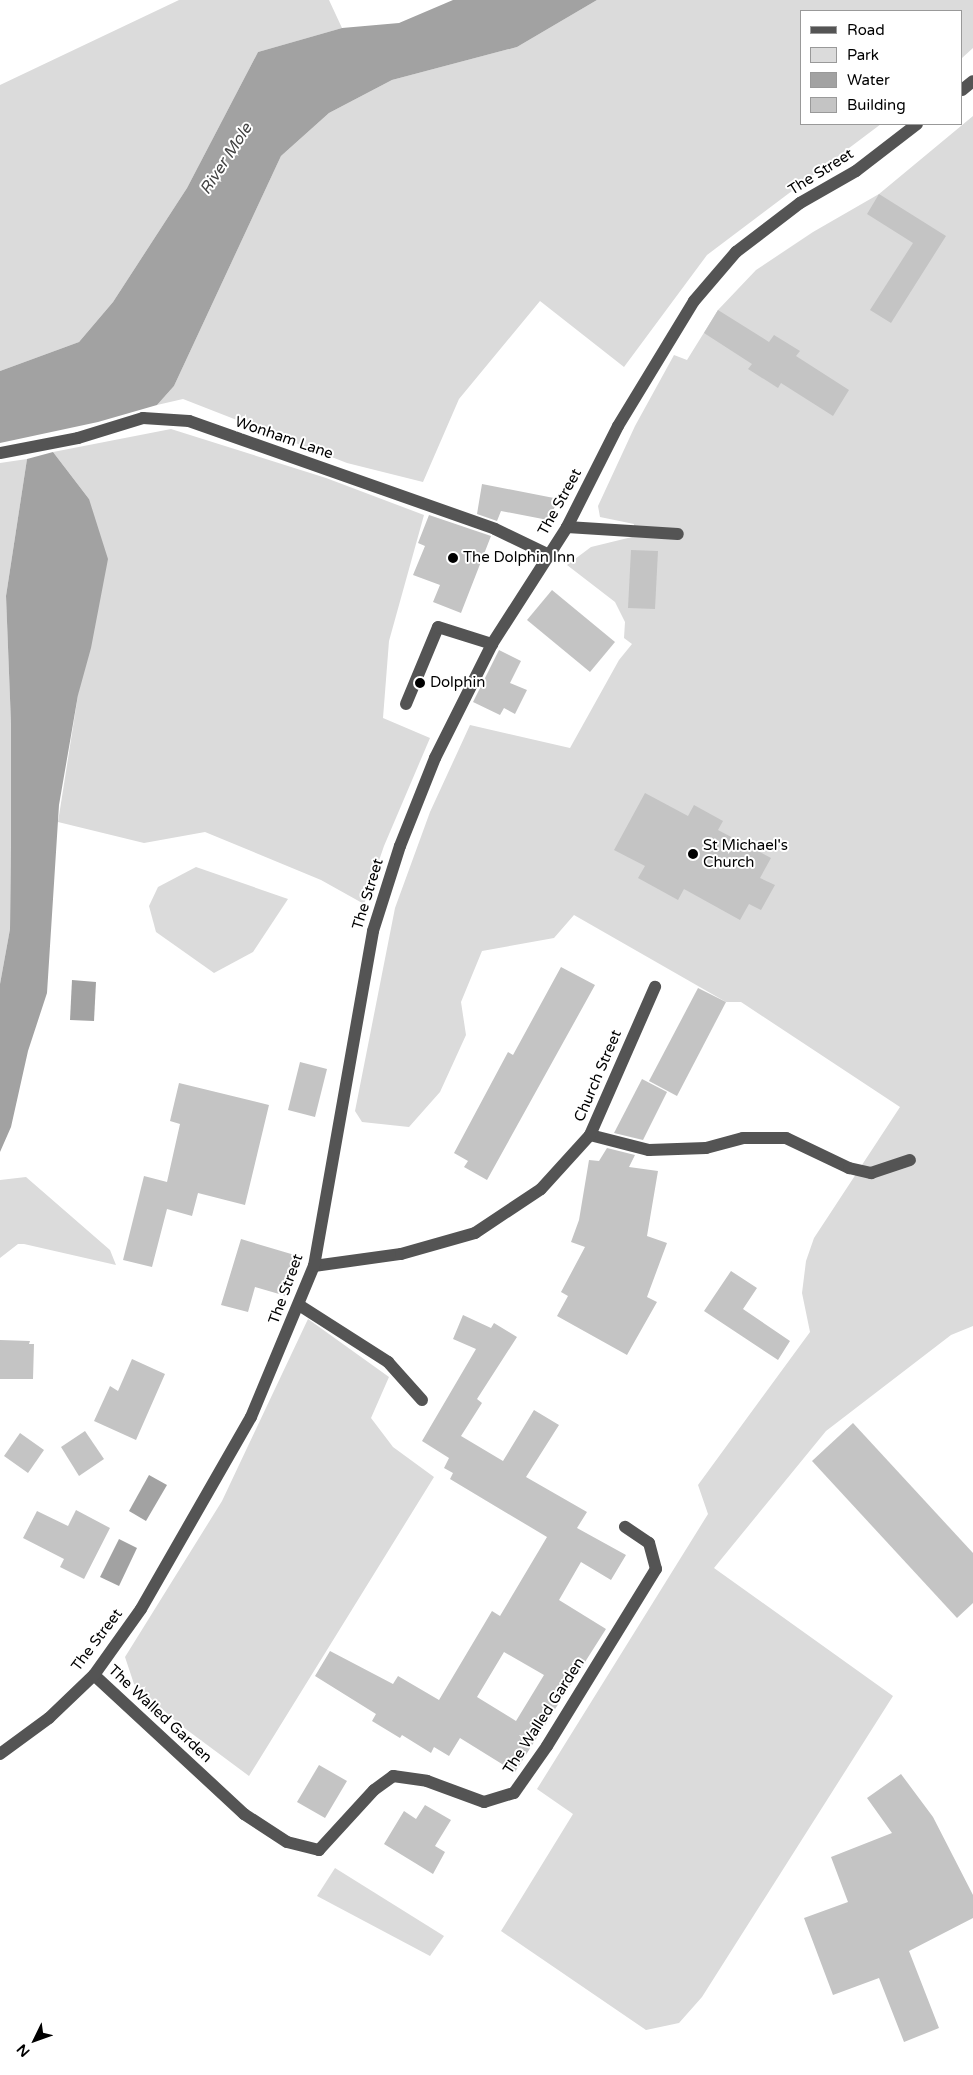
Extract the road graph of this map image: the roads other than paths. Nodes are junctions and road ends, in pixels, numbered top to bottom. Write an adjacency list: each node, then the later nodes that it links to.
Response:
1 (973, 81): 2 (street)
2 (963, 89)
3 (916, 125): 5 (street, The Street)
4 (0, 453): 7 (street, Wonham Lane)
5 (567, 527): 6 (street); 7 (street, The Street)
6 (678, 534)
7 (548, 555): 8 (street, The Street)
8 (492, 644): 9 (street); 13 (street, The Street)
9 (406, 704)
10 (655, 986): 11 (street, Church Street)
11 (590, 1136): 12 (street); 13 (street, Church Street)
12 (910, 1160)
13 (314, 1266): 14 (street, The Street)
14 (300, 1305): 15 (street); 17 (street, The Street)
15 (422, 1400)
16 (624, 1527): 17 (street, The Walled Garden)
17 (94, 1675): 18 (street, The Street)
18 (0, 1754)

